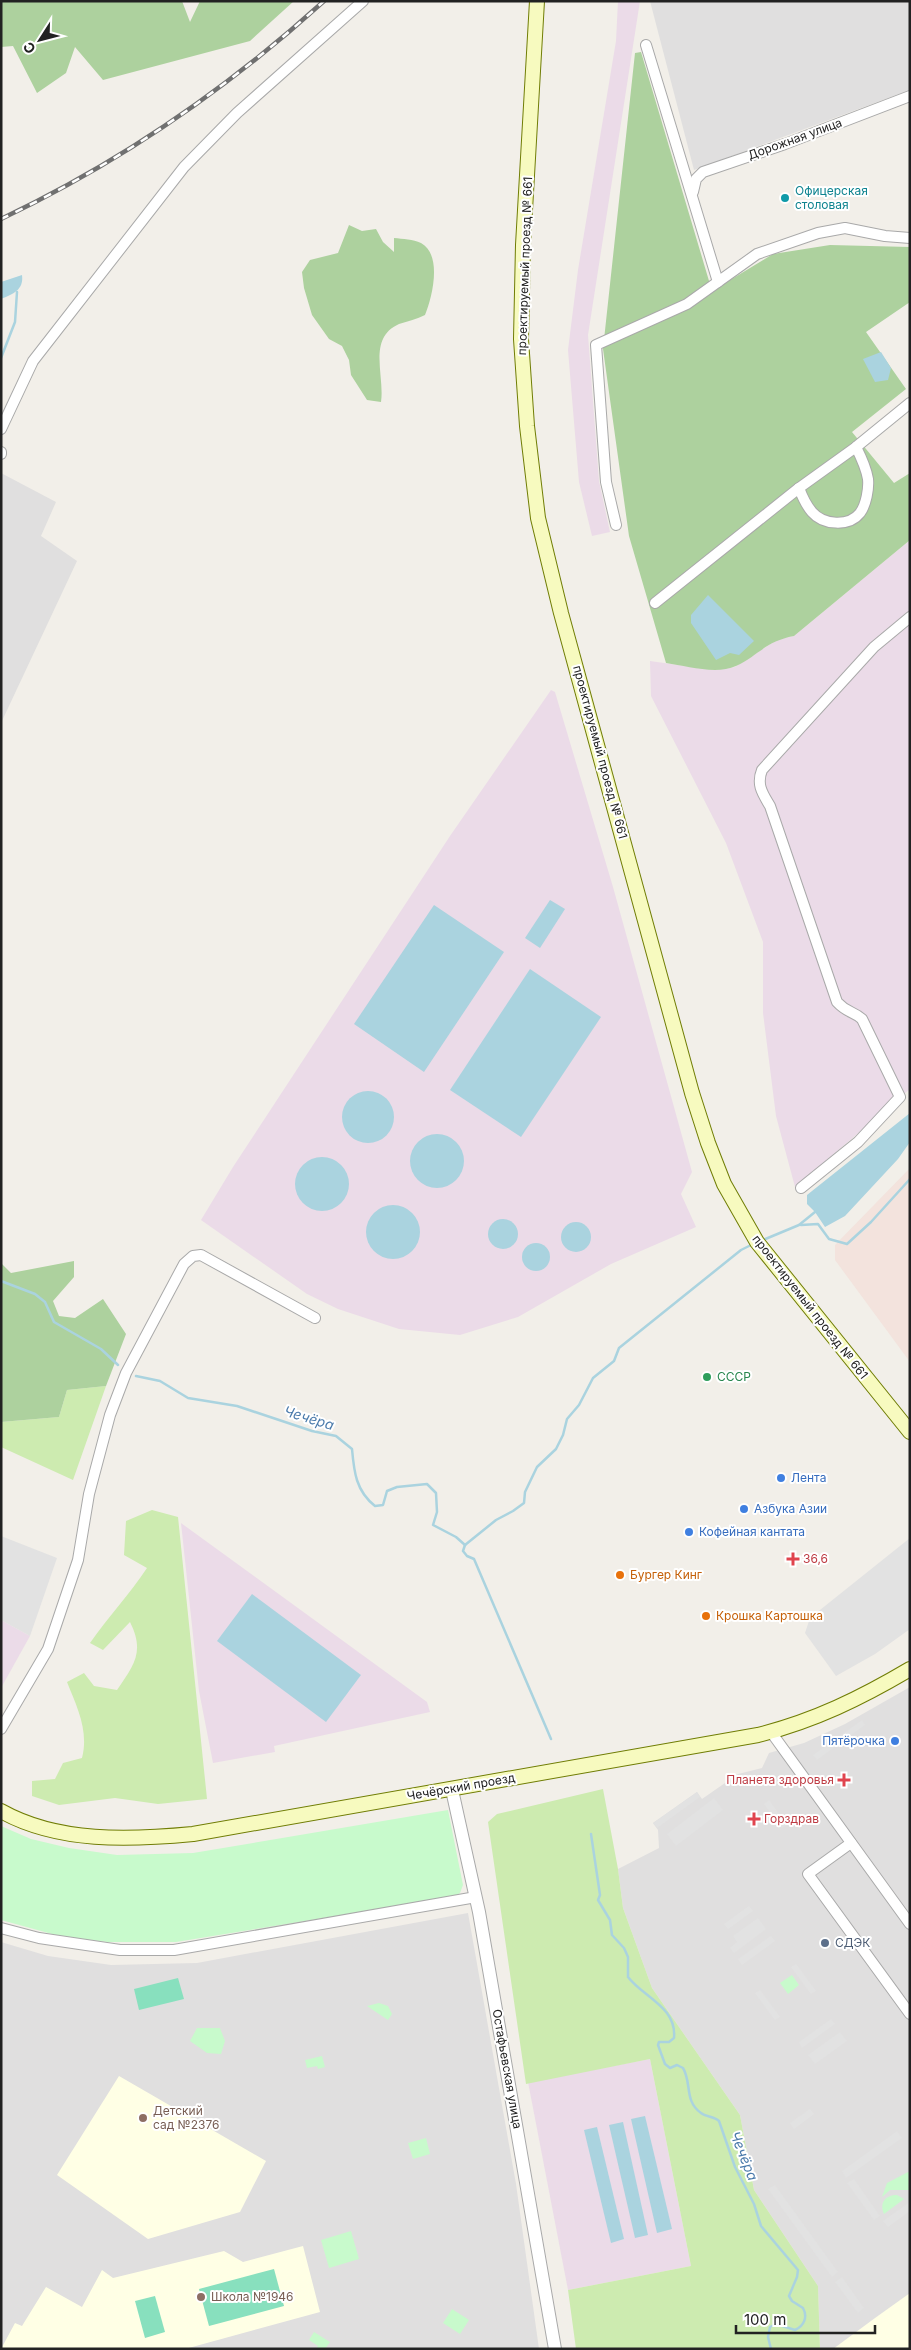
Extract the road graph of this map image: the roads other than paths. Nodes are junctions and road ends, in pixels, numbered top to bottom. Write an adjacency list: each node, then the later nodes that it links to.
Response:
1 (364, 1): 9 (street)
2 (538, 1): 17 (main road, проектируемый проезд № 661)
3 (646, 45): 5 (street)
4 (910, 96): 5 (street, Дорожная улица)
5 (692, 193): 7 (street)
6 (910, 238): 7 (street)
7 (718, 282): 12 (street)
8 (910, 403): 10 (street)
9 (1, 428)
10 (856, 447): 11 (street); 11 (street)
11 (799, 488): 13 (street)
12 (616, 525)
13 (655, 603)
14 (910, 616): 15 (street)
15 (801, 1188)
16 (315, 1318): 19 (street)
17 (910, 1432)
18 (910, 1668): 20 (main road, Чечёрский проезд)
19 (1, 1729)
20 (771, 1732): 21 (main road, Чечёрский проезд); 23 (street)
21 (452, 1790): 22 (main road, Чечёрский проезд); 24 (street, Остафьевская улица)
22 (1, 1811)
23 (851, 1843): 25 (street); 27 (street)
24 (476, 1898): 26 (street); 28 (street, Остафьевская улица)
25 (910, 1924)
26 (1, 1928)
27 (910, 2014)
28 (555, 2349)

